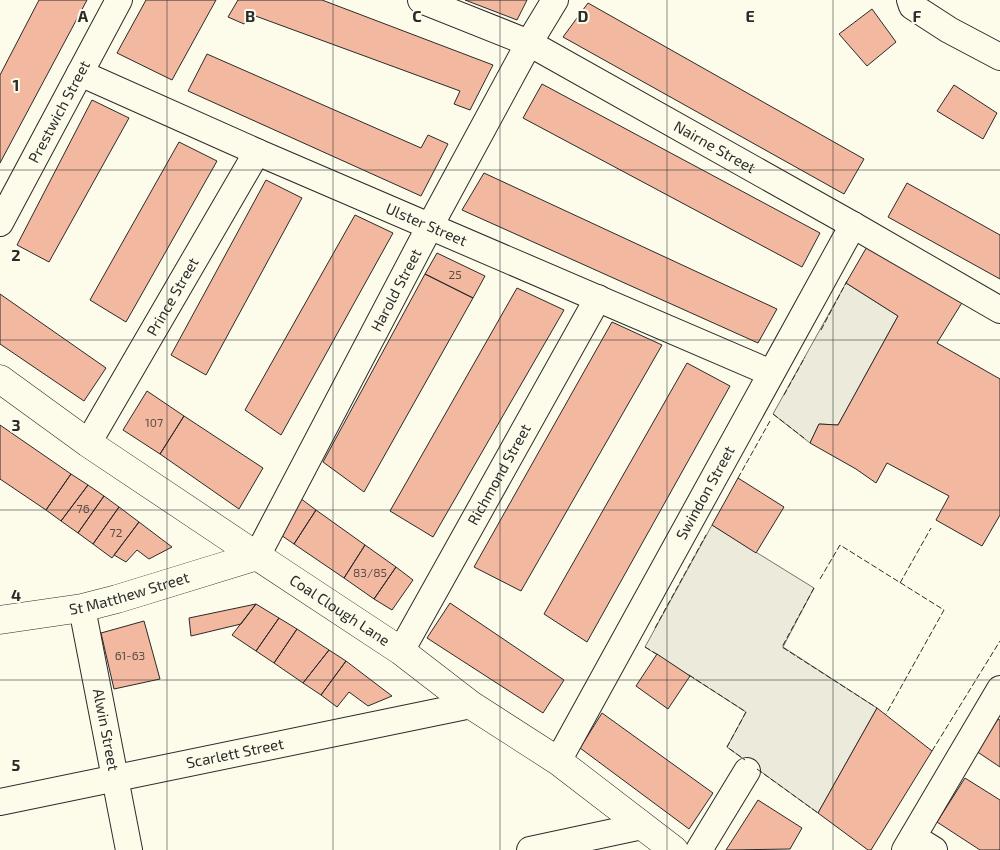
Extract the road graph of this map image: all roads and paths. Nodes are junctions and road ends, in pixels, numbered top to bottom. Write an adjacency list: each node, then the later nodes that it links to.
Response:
1 (119, 0): 7 (street, Prestwich Street)
2 (421, 0): 5 (street, Nairne Street)
3 (555, 0): 5 (street, Harold Street)
4 (910, 0): 6 (street)
5 (529, 43): 10 (street, Nairne Street); 11 (street, Harold Street)
6 (1000, 57)
7 (80, 73): 8 (street, Ulster Street); 9 (street, Prestwich Street)
8 (257, 152): 11 (street, Ulster Street); 16 (street, Prince Street)
9 (0, 223)
10 (853, 225): 13 (street, Nairne Street); 14 (street, Swindon Street)
11 (430, 226): 12 (street, Ulster Street); 17 (street, Harold Street)
12 (598, 298): 14 (street, Ulster Street); 20 (street, Richmond Street)
13 (1000, 310)
14 (771, 373): 23 (street, Swindon Street)
15 (0, 379): 16 (main road, Coal Clough Lane)
16 (88, 442): 17 (main road, Coal Clough Lane)
17 (257, 556): 18 (main road, St Matthew Street); 20 (main road, Coal Clough Lane)
18 (82, 608): 19 (main road, St Matthew Street); 25 (street, Alwin Street)
19 (0, 620)
20 (401, 651): 22 (main road, Coal Clough Lane)
21 (1000, 690): 28 (street)
22 (471, 705): 23 (main road, Coal Clough Lane); 25 (street, Scarlett Street)
23 (558, 761): 27 (main road, Coal Clough Lane)
24 (747, 771): 32 (street)
25 (115, 778): 26 (street, Scarlett Street); 29 (street, Alwin Street)
26 (0, 802)
27 (642, 826): 30 (street); 31 (main road, Coal Clough Lane)
28 (917, 846)
29 (129, 850)
30 (530, 850)
31 (674, 850)
32 (699, 850)

